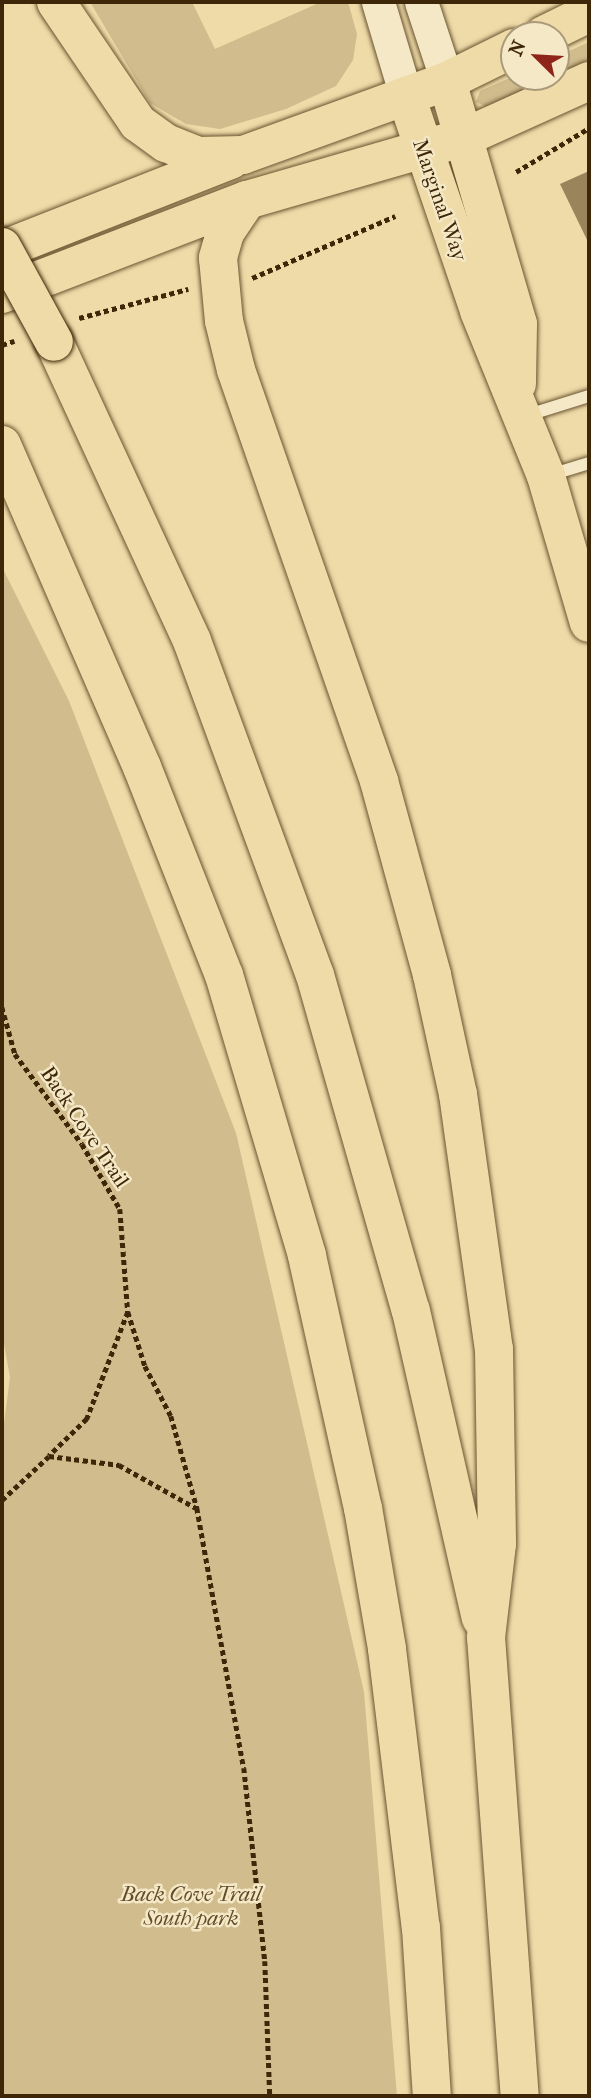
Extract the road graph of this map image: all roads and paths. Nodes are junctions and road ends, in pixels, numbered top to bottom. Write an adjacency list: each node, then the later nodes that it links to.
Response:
1 (57, 2): 13 (main road)
2 (378, 2): 9 (street, Marginal Way)
3 (421, 2): 7 (street, Marginal Way)
4 (589, 13): 5 (main road)
5 (570, 22)
6 (500, 55): 7 (main road)
7 (447, 81): 9 (main road); 11 (main road, Marginal Way)
8 (589, 81): 11 (main road)
9 (406, 96): 12 (main road, Marginal Way); 13 (main road)
10 (589, 128): 14 (path)
11 (465, 137): 12 (main road); 24 (main road, Marginal Way)
12 (423, 150): 15 (main road); 24 (main road, Marginal Way)
13 (243, 155): 17 (main road)
14 (516, 172)
15 (247, 200): 20 (main road); 36 (main road)
16 (395, 216): 18 (path)
17 (2, 248): 21 (main road, bridge)
18 (255, 277)
19 (186, 289): 21 (path)
20 (2, 294)
21 (52, 333): 22 (path); 36 (main road)
22 (2, 345)
23 (589, 396): 24 (lane)
24 (521, 404): 27 (main road, Marginal Way)
25 (2, 445): 29 (main road)
26 (589, 463): 27 (lane)
27 (546, 476): 30 (main road, Marginal Way)
28 (2, 486): 29 (main road)
29 (54, 570): 38 (main road)
30 (589, 623)
31 (2, 1007): 32 (path, Back Cove Trail)
32 (128, 1312): 33 (path, Back Cove Trail); 35 (path)
33 (49, 1456): 34 (path, Back Cove Trail); 35 (path)
34 (2, 1500)
35 (197, 1508): 37 (path)
36 (486, 1637): 39 (main road)
37 (270, 2096)
38 (432, 2096)
39 (520, 2096)

